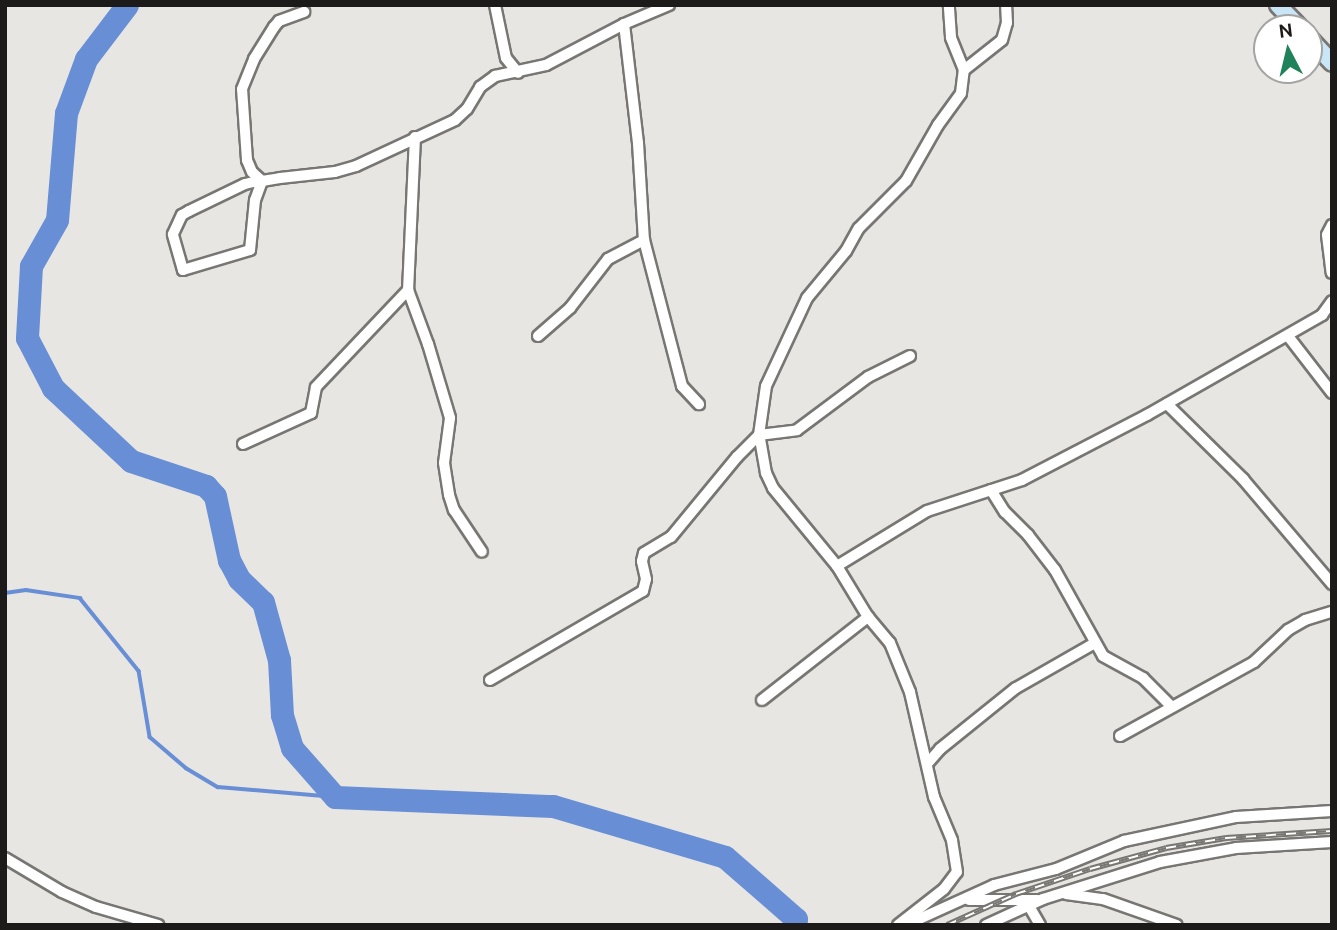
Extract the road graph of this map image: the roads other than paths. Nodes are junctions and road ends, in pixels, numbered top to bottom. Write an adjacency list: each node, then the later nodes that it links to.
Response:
1 (495, 5): 8 (street)
2 (669, 5): 6 (street)
3 (949, 5): 7 (street)
4 (1006, 5): 7 (street)
5 (304, 12): 10 (street)
6 (624, 24): 8 (street); 12 (street)
7 (964, 71): 22 (street)
8 (518, 73): 9 (street)
9 (415, 137): 10 (street); 14 (street)
10 (262, 181): 10 (street)
11 (1332, 225): 13 (street)
12 (644, 240): 16 (street); 20 (street)
13 (1332, 273)
14 (408, 290): 23 (street); 25 (street)
15 (1332, 301): 17 (street)
16 (538, 336)
17 (1288, 336): 19 (street); 21 (street)
18 (910, 356): 22 (street)
19 (1332, 393)
20 (699, 404)
21 (1167, 404): 24 (street); 27 (street)
22 (759, 435): 26 (street); 31 (street)
23 (243, 444)
24 (991, 491): 26 (street); 30 (street)
25 (482, 552)
26 (837, 566): 29 (street)
27 (1332, 584)
28 (1332, 612): 33 (street)
29 (868, 617): 32 (street); 35 (street)
30 (1095, 643): 33 (street); 35 (street)
31 (490, 680)
32 (762, 700)
33 (1172, 706): 34 (street)
34 (1120, 736)
35 (927, 765): 44 (street)
36 (1332, 811): 41 (street)
37 (1332, 842): 39 (street)
38 (5, 858): 43 (street)
39 (1060, 893): 40 (street); 48 (street)
40 (1043, 899): 41 (street); 42 (street)
41 (962, 900): 45 (street)
42 (1029, 906): 46 (street); 47 (street)
43 (158, 925)
44 (898, 925)
45 (906, 925)
46 (986, 925)
47 (1040, 925)
48 (1177, 925)

